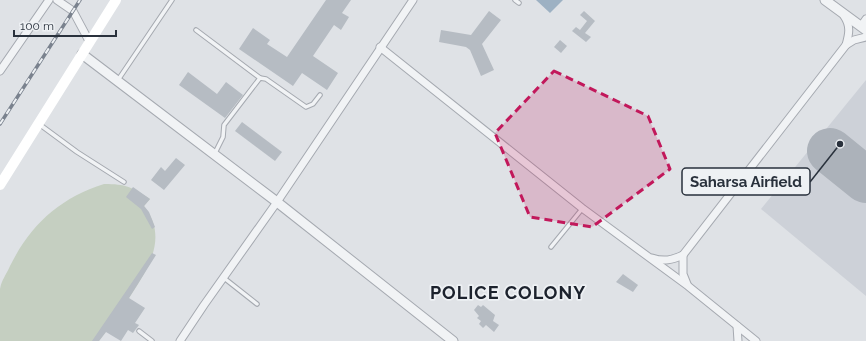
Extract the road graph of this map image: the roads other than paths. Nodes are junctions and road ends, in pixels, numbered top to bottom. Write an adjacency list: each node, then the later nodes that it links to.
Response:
1 (49, 0): 17 (street)
2 (57, 0): 13 (street)
3 (116, 0): 13 (main road)
4 (172, 0): 19 (lane)
5 (412, 0): 15 (street)
6 (515, 0): 8 (lane)
7 (825, 0): 9 (street)
8 (519, 3)
9 (842, 12): 10 (street); 14 (street)
10 (864, 25)
11 (196, 30): 18 (lane)
12 (866, 37): 14 (street)
13 (89, 41): 16 (main road)
14 (846, 45): 28 (street)
15 (380, 47): 25 (street); 26 (street)
16 (82, 54): 19 (street); 21 (main road)
17 (0, 71)
18 (260, 78): 20 (lane); 22 (lane)
19 (117, 81): 22 (street)
20 (320, 95)
21 (38, 123): 23 (lane); 24 (main road)
22 (214, 155): 25 (street)
23 (124, 182)
24 (0, 185)
25 (277, 202): 30 (street); 37 (street)
26 (582, 208): 27 (lane); 29 (street)
27 (551, 246)
28 (683, 255): 29 (street); 31 (street)
29 (646, 256): 31 (street)
30 (223, 277): 32 (lane); 36 (street)
31 (688, 286): 33 (street)
32 (257, 304)
33 (737, 326): 38 (street); 39 (street)
34 (139, 331): 35 (lane)
35 (152, 341)
36 (180, 341)
37 (453, 341)
38 (738, 341)
39 (756, 341)

